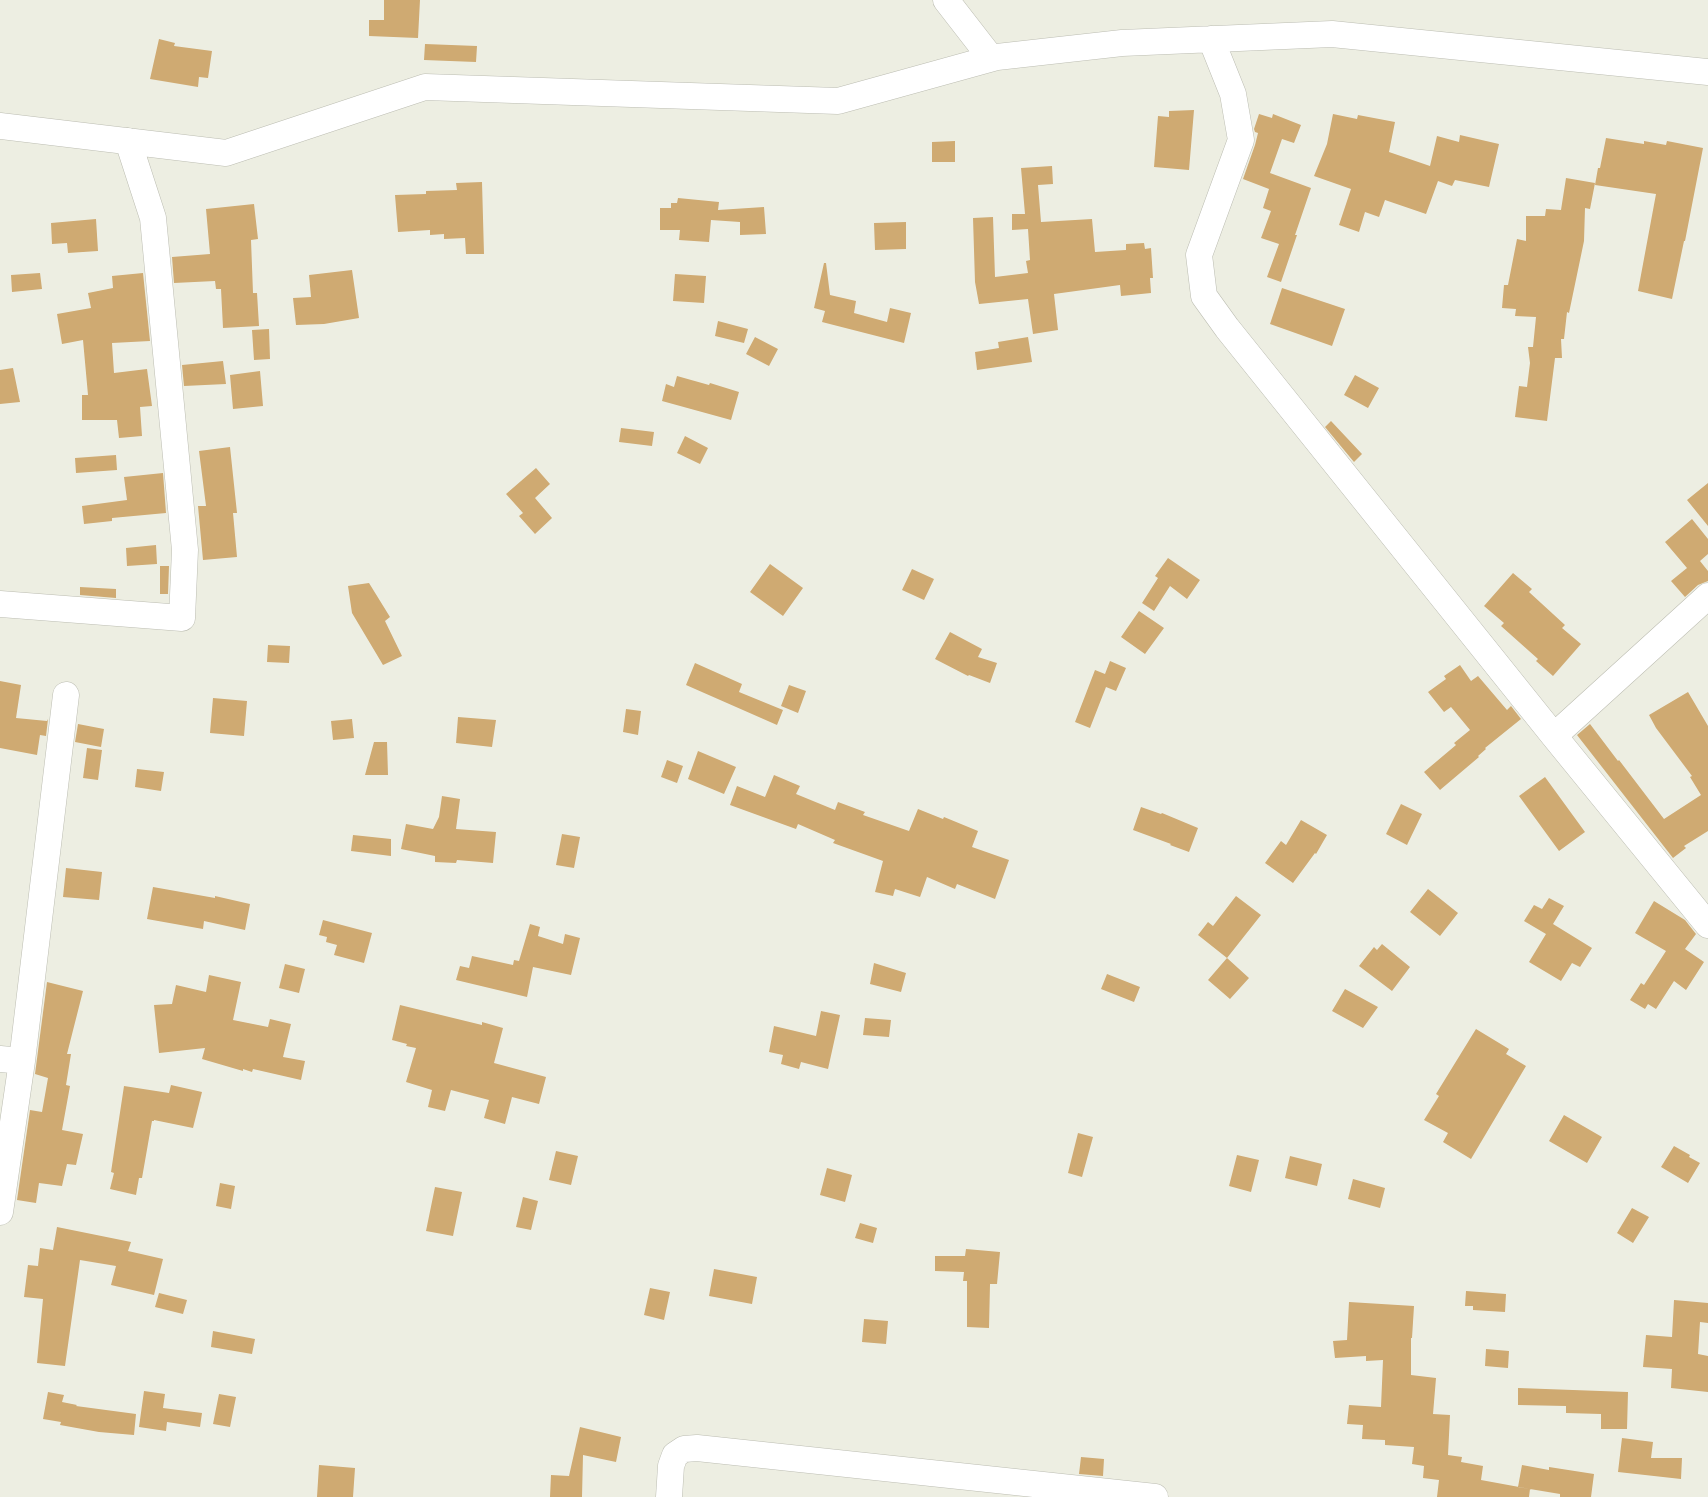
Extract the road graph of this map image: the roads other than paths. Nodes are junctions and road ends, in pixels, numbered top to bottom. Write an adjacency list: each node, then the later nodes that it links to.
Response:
1 (946, 0): 3 (street)
2 (1211, 39): 3 (street); 4 (street); 10 (street)
3 (991, 58): 6 (street)
4 (1708, 72)
5 (0, 126): 6 (street)
6 (128, 141): 8 (street)
7 (1708, 596): 10 (street)
8 (0, 604)
9 (66, 695): 12 (street)
10 (1554, 736): 11 (street)
11 (1708, 925)
12 (11, 1060): 13 (street)
13 (0, 1212)
14 (669, 1497): 15 (street)
15 (1155, 1497)

